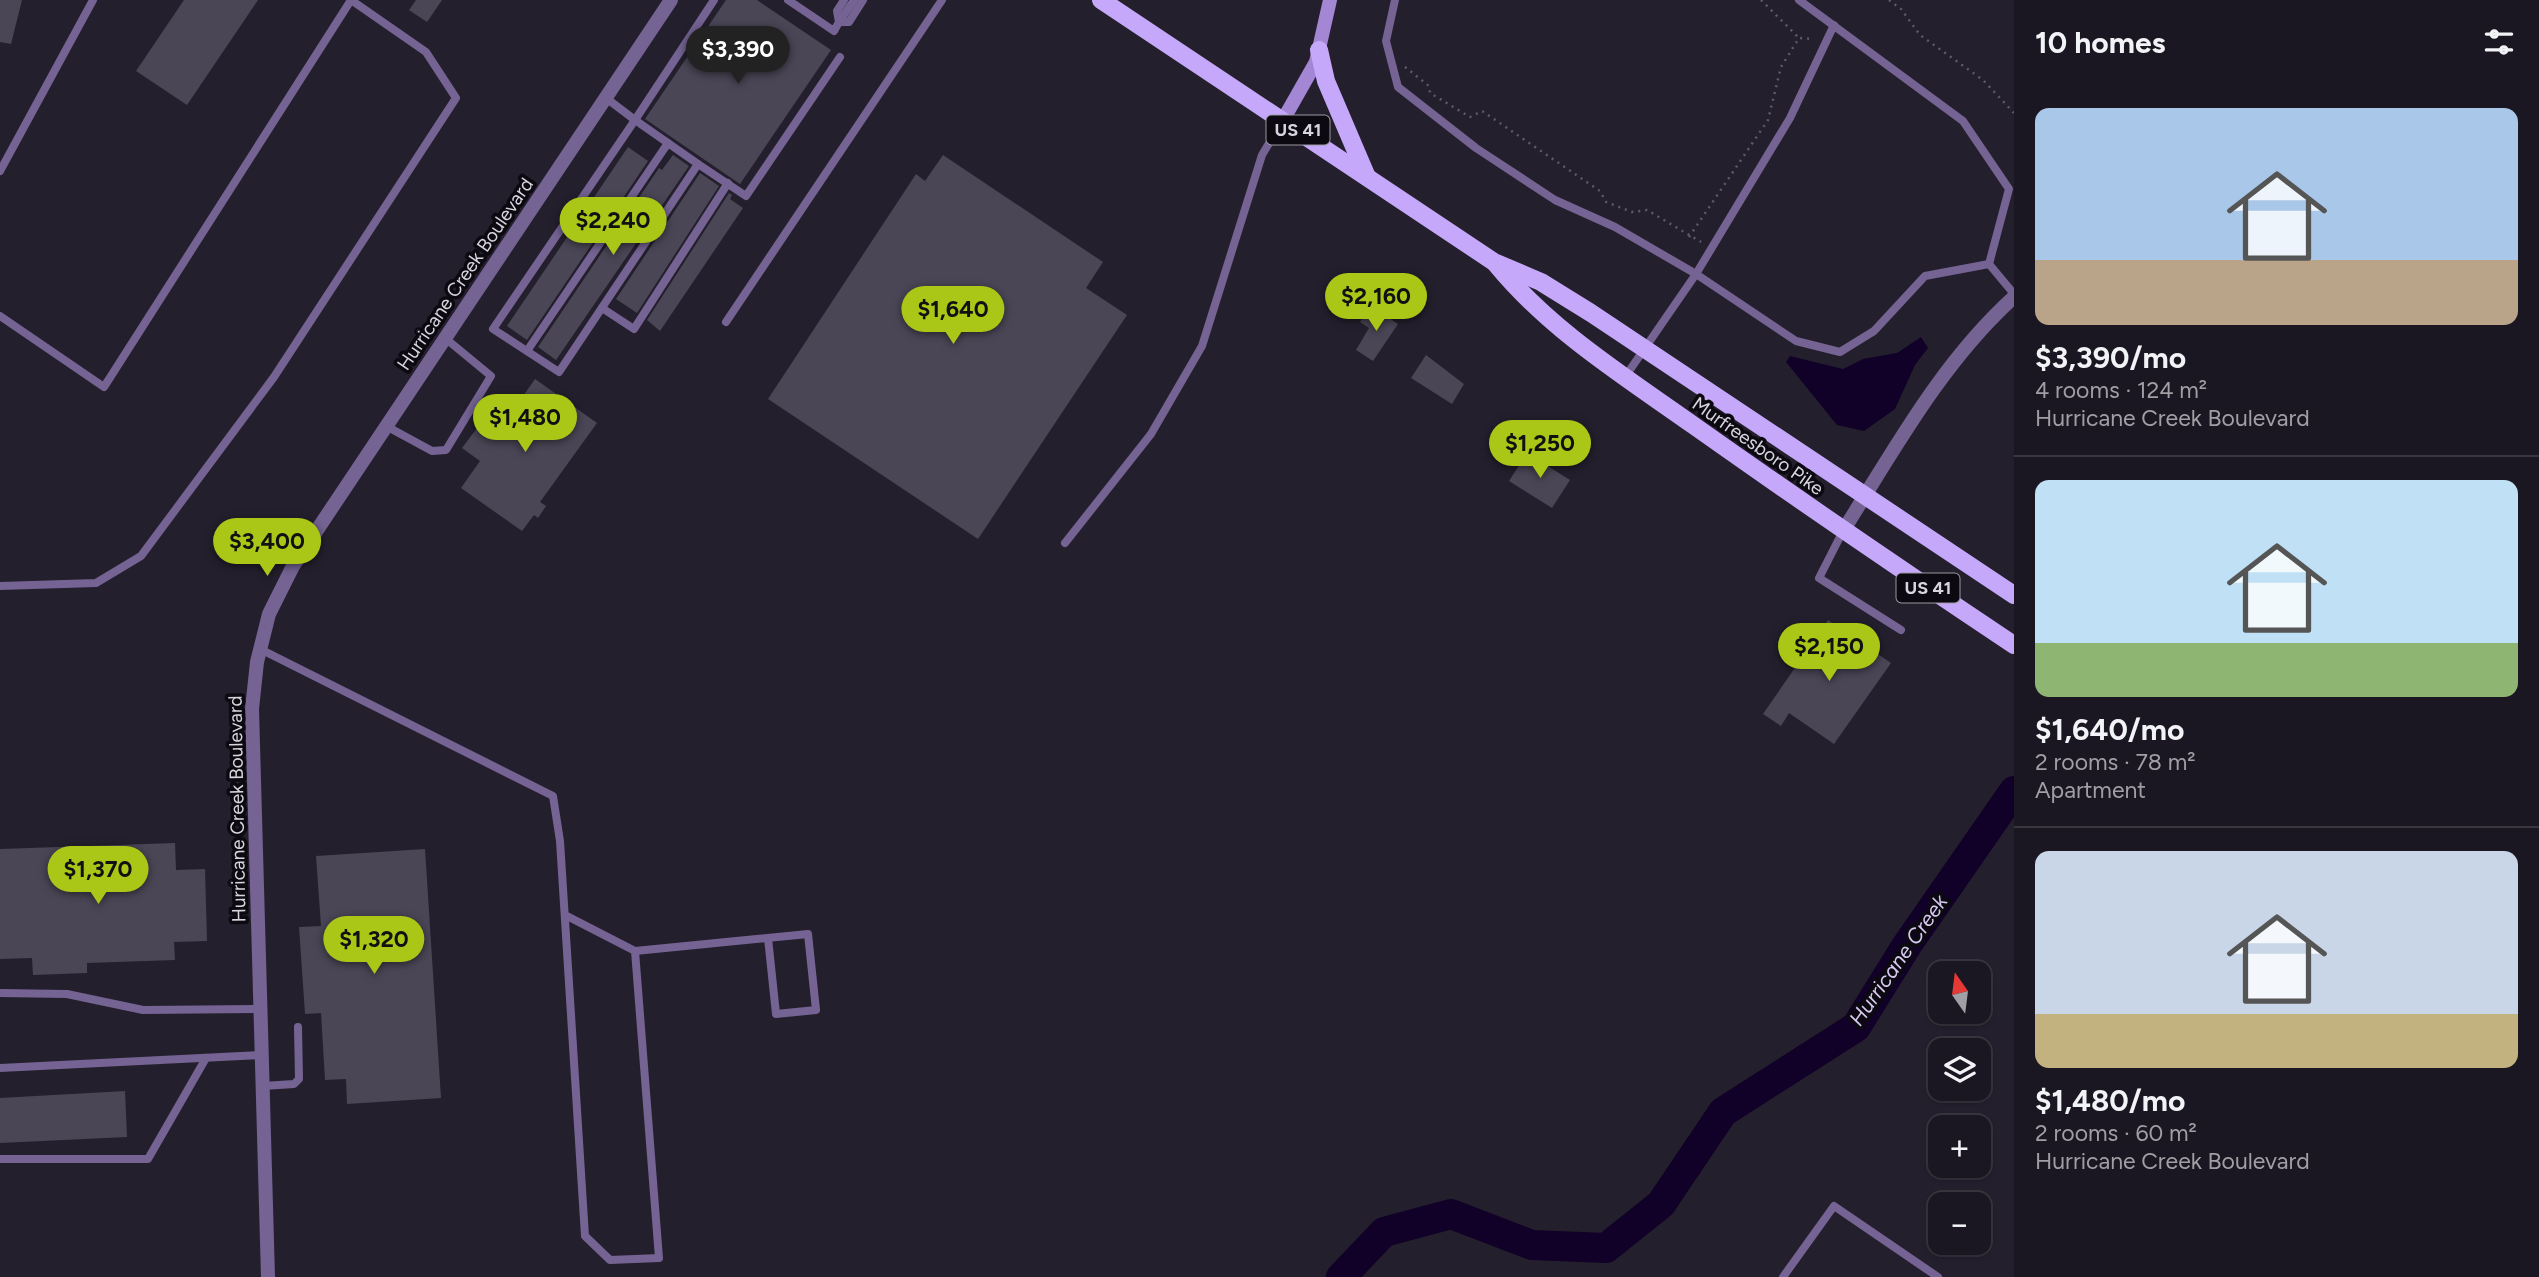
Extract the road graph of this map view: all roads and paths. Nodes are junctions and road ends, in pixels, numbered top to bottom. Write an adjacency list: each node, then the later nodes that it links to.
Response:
1 (93, 0): 28 (lane)
2 (671, 0): 22 (street, Hurricane Creek Boulevard)
3 (714, 0): 24 (lane)
4 (788, 0): 15 (lane)
5 (844, 0): 15 (lane)
6 (854, 0): 15 (lane)
7 (863, 0): 15 (lane)
8 (942, 0): 39 (lane)
9 (1101, 0): 25 (main road, Murfreesboro Pike / US 41)
10 (1331, 0): 19 (street)
11 (1395, 0): 35 (lane)
12 (1761, 0): 17 (path)
13 (1799, 0): 16 (lane)
14 (1889, 0): 23 (path)
15 (839, 22)
16 (1834, 25): 34 (lane); 35 (lane)
17 (1799, 38): 18 (path); 31 (path)
18 (1813, 39)
19 (1319, 50): 25 (street); 29 (main road)
20 (1403, 55): 31 (path)
21 (840, 57): 30 (lane)
22 (606, 98): 24 (lane); 40 (street, Hurricane Creek Boulevard)
23 (2014, 113)
24 (635, 120): 26 (lane); 42 (lane)
25 (1283, 120): 29 (main road, Murfreesboro Pike / US 41); 47 (lane)
26 (668, 143): 27 (lane); 42 (lane)
27 (698, 164): 30 (lane); 37 (lane)
28 (0, 171)
29 (1367, 177): 33 (main road, Murfreesboro Pike / US 41)
30 (728, 184): 37 (lane)
31 (1689, 237): 32 (path)
32 (1700, 242)
33 (1494, 261): 41 (main road, Murfreesboro Pike); 43 (main road, Murfreesboro Pike / US 41)
34 (1989, 264): 35 (lane); 36 (lane)
35 (1696, 274): 41 (lane)
36 (2014, 295): 45 (street)
37 (602, 308): 42 (lane)
38 (0, 316): 48 (lane)
39 (726, 322)
40 (445, 338): 44 (street, Hurricane Creek Boulevard); 44 (lane)
41 (1644, 348): 43 (lane); 45 (main road, Murfreesboro Pike)
42 (527, 351)
43 (1625, 377): 46 (main road, Murfreesboro Pike / US 41)
44 (386, 426): 52 (street, Hurricane Creek Boulevard)
45 (1865, 496): 46 (street); 49 (main road, Murfreesboro Pike)
46 (1843, 531): 50 (lane); 51 (main road, Murfreesboro Pike / US 41)
47 (1065, 543)
48 (0, 586)
49 (2014, 595)
50 (1901, 630)
51 (2014, 645)
52 (260, 649): 53 (lane); 57 (street, Hurricane Creek Boulevard)
53 (565, 915): 55 (lane); 55 (lane)
54 (768, 938): 54 (lane); 55 (lane)
55 (635, 951)
56 (0, 993): 57 (lane)
57 (260, 1009): 59 (street, Hurricane Creek Boulevard)
58 (299, 1027): 62 (lane)
59 (262, 1055): 60 (lane); 62 (street, Hurricane Creek Boulevard)
60 (206, 1058): 61 (lane); 63 (lane)
61 (0, 1068)
62 (263, 1086): 64 (street, Hurricane Creek Boulevard)
63 (0, 1159)
64 (268, 1277)
65 (1783, 1277): 66 (lane)
66 (1938, 1277)

